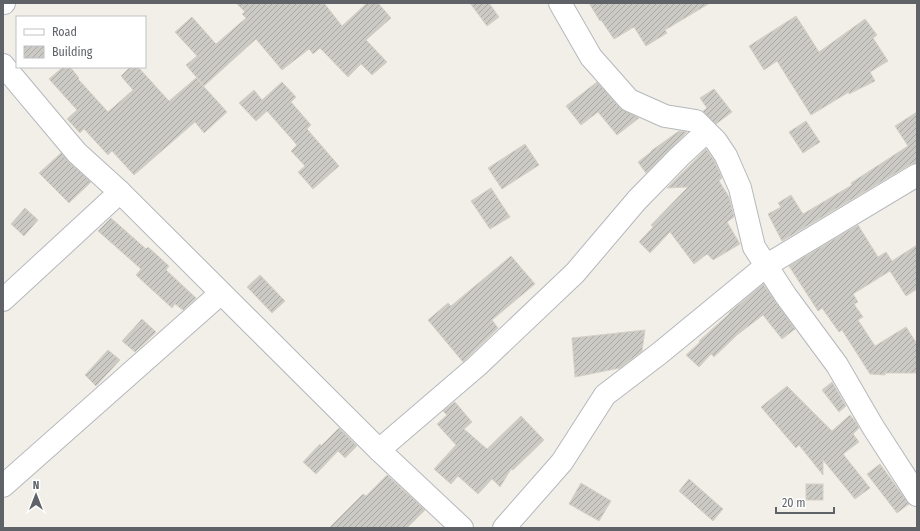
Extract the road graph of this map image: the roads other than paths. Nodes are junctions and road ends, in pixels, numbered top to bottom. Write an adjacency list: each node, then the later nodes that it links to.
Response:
1 (560, 3): 3 (street)
2 (3, 65): 5 (street)
3 (706, 132): 6 (street); 9 (street)
4 (917, 174): 6 (street)
5 (120, 192): 7 (street); 8 (street)
6 (767, 266): 11 (street); 13 (street)
7 (221, 293): 9 (street); 10 (street)
8 (3, 300)
9 (380, 450): 12 (street)
10 (3, 486)
11 (917, 495)
12 (462, 528)
13 (504, 528)

